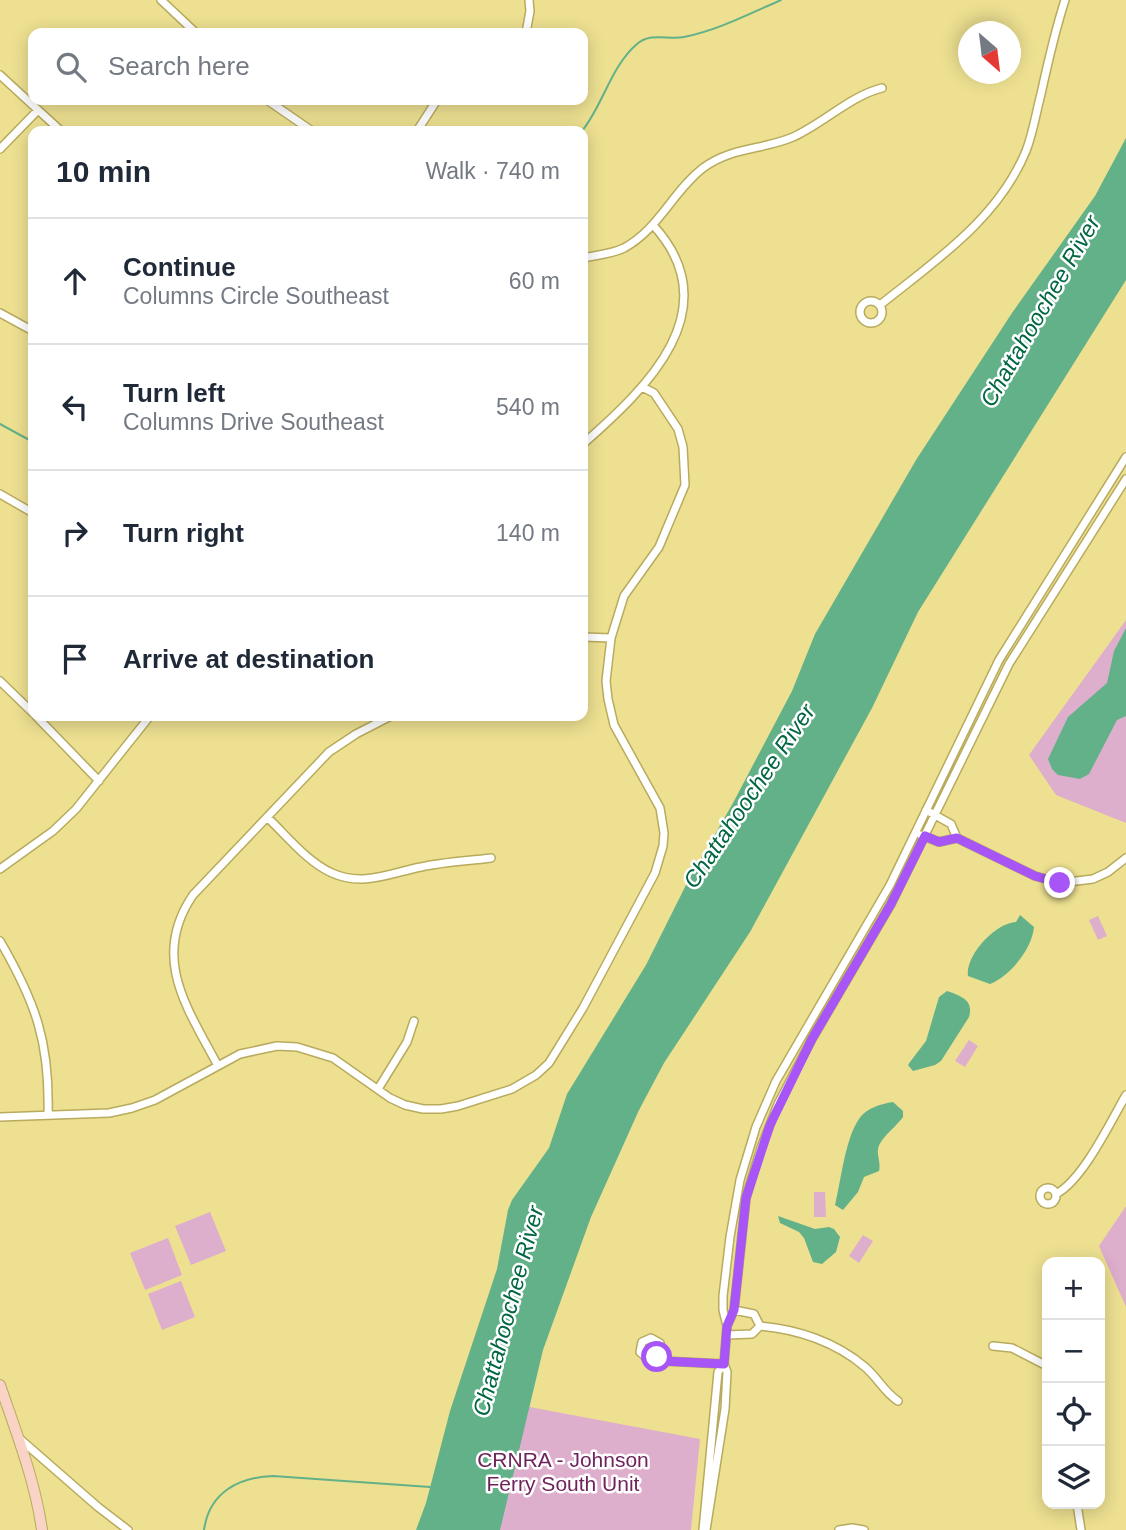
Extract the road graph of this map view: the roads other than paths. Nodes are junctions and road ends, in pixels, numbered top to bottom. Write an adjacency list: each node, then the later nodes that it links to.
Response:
1 (161, 0): 4 (street)
2 (529, 0): 5 (street)
3 (1065, 0): 19 (street)
4 (191, 28)
5 (527, 28)
6 (0, 75): 8 (street)
7 (882, 88): 17 (street)
8 (28, 101)
9 (33, 105): 12 (street)
10 (274, 105): 14 (street)
11 (433, 105): 15 (street)
12 (38, 110): 13 (street); 16 (street)
13 (56, 126)
14 (305, 126)
15 (419, 126)
16 (0, 149)
17 (653, 225): 18 (street); 22 (street)
18 (588, 257)
19 (880, 305)
20 (0, 313): 21 (street)
21 (28, 328)
22 (642, 387): 23 (street); 29 (street)
23 (588, 439)
24 (1126, 457): 36 (street)
25 (1126, 480): 37 (street)
26 (0, 495): 27 (street)
27 (28, 510)
28 (588, 637): 29 (street)
29 (611, 638): 48 (street)
30 (0, 681): 31 (street)
31 (28, 709)
32 (40, 721): 35 (street)
33 (146, 721): 35 (street)
34 (381, 721): 38 (street)
35 (99, 780): 44 (street)
36 (926, 810): 37 (street); 39 (street)
37 (936, 815): 40 (street); 41 (street)
38 (267, 817): 42 (street); 47 (street)
39 (916, 832): 40 (street); 55 (street)
40 (925, 836): 41 (street); 53 (street)
41 (957, 838): 43 (street)
42 (491, 858)
43 (1124, 864)
44 (0, 869)
45 (0, 941): 50 (street)
46 (414, 1021): 48 (street)
47 (218, 1066): 48 (street); 50 (street)
48 (378, 1089)
49 (1126, 1095): 52 (street)
50 (48, 1115): 51 (street)
51 (0, 1117)
52 (1056, 1194)
53 (734, 1310): 54 (street); 55 (street)
54 (760, 1326): 55 (street); 61 (street)
55 (727, 1330): 59 (street)
56 (993, 1346): 58 (street)
57 (657, 1357): 59 (street)
58 (1042, 1363)
59 (724, 1364): 66 (street)
60 (0, 1385): 62 (street)
61 (898, 1401)
62 (16, 1432): 64 (street); 65 (street)
63 (1078, 1509): 69 (street)
64 (42, 1530)
65 (128, 1530)
66 (705, 1530)
67 (839, 1530): 68 (street)
68 (864, 1530)
69 (1081, 1530)

